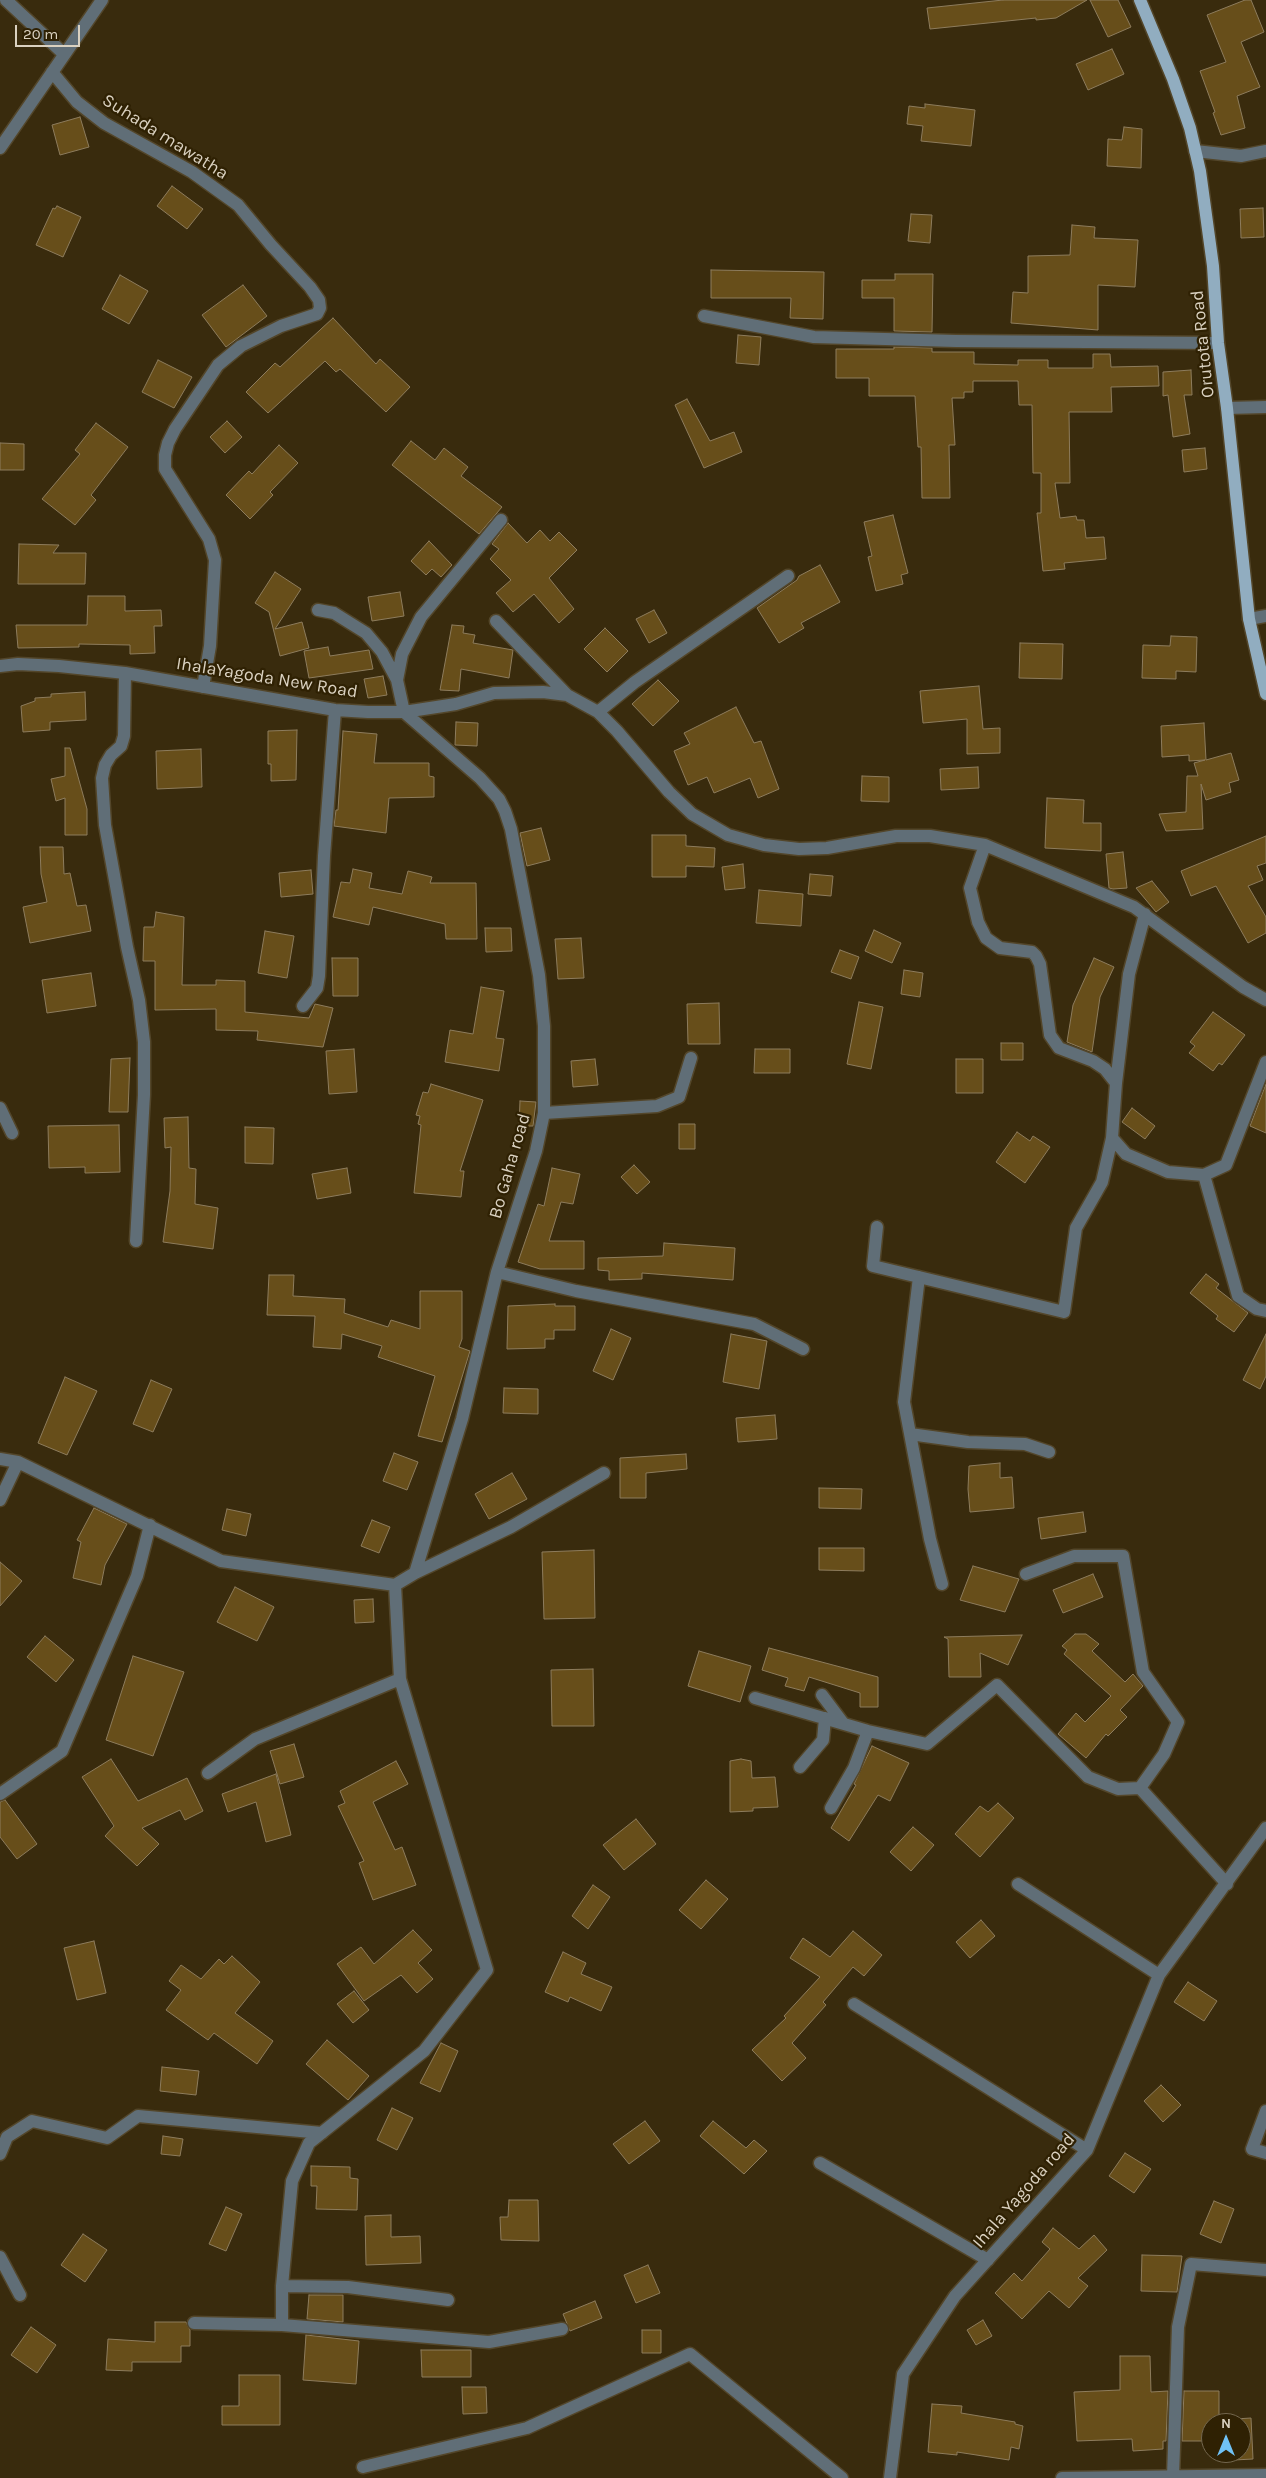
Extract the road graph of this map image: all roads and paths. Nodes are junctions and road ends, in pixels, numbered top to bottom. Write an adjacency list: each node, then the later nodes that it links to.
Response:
1 (6, 0): 4 (street)
2 (102, 0): 4 (street)
3 (1140, 0): 7 (main road, Orutota Road)
4 (64, 54): 5 (street)
5 (52, 72): 6 (street); 22 (street, Suhada mawatha)
6 (0, 148)
7 (1195, 151): 8 (street); 10 (main road, Orutota Road)
8 (1266, 151)
9 (704, 316): 10 (street)
10 (1218, 343): 12 (main road, Orutota Road)
11 (1266, 407): 12 (street)
12 (1227, 408): 17 (main road, Orutota Road)
13 (501, 520): 21 (street)
14 (788, 576): 27 (street)
15 (318, 610): 21 (street)
16 (1266, 616): 17 (street)
17 (1249, 619): 23 (main road, Orutota Road)
18 (496, 621): 24 (street)
19 (0, 666): 20 (street, IhalaYagoda New Road)
20 (125, 673): 22 (street, IhalaYagoda New Road); 41 (street)
21 (397, 680): 26 (street)
22 (203, 687): 25 (street, IhalaYagoda New Road)
23 (1266, 694)
24 (567, 695): 26 (street, IhalaYagoda New Road); 27 (street, IhalaYagoda New Road)
25 (335, 710): 26 (street, IhalaYagoda New Road); 31 (street)
26 (404, 712): 36 (street, Bo Gaha road)
27 (598, 712): 28 (street, IhalaYagoda New Road)
28 (985, 845): 29 (street, IhalaYagoda New Road); 34 (street)
29 (1145, 914): 30 (street, IhalaYagoda New Road); 34 (street)
30 (1266, 1000)
31 (303, 1006)
32 (691, 1058): 36 (street)
33 (1266, 1062): 39 (street)
34 (1116, 1083): 38 (street)
35 (0, 1108): 37 (street)
36 (544, 1113): 42 (street, Bo Gaha road)
37 (12, 1133)
38 (1112, 1138): 39 (street); 43 (street)
39 (1204, 1175): 44 (street)
40 (877, 1228): 43 (street)
41 (136, 1241)
42 (497, 1272): 45 (street); 53 (street, Bo Gaha road)
43 (920, 1277): 46 (street)
44 (1266, 1311)
45 (803, 1349)
46 (910, 1434): 47 (street); 55 (street)
47 (1049, 1452)
48 (0, 1460): 49 (street)
49 (18, 1462): 51 (street); 52 (street)
50 (604, 1473): 53 (street)
51 (0, 1500)
52 (150, 1525): 56 (street); 66 (street)
53 (415, 1573): 56 (street)
54 (1026, 1574): 65 (street)
55 (942, 1584)
56 (395, 1585): 57 (street)
57 (400, 1679): 64 (street); 74 (street)
58 (822, 1695): 61 (street)
59 (755, 1698): 60 (street)
60 (825, 1718): 61 (street); 63 (street)
61 (843, 1724): 62 (street)
62 (868, 1731): 65 (street); 67 (street)
63 (800, 1767)
64 (208, 1773)
65 (1140, 1788): 70 (street)
66 (0, 1794)
67 (831, 1808)
68 (1266, 1828): 70 (street, Ihala Yagoda road)
69 (1018, 1884): 71 (street)
70 (1227, 1884): 71 (street, Ihala Yagoda road)
71 (1160, 1975): 75 (street, Ihala Yagoda road)
72 (854, 2004): 75 (street)
73 (1266, 2111): 76 (street)
74 (322, 2133): 77 (street); 82 (street)
75 (1086, 2150): 80 (street, Ihala Yagoda road)
76 (1266, 2153)
77 (0, 2154)
78 (820, 2163): 80 (street)
79 (0, 2257): 83 (street)
80 (988, 2260): 92 (street, Ihala Yagoda road)
81 (1266, 2270): 90 (street)
82 (282, 2286): 84 (street); 86 (street)
83 (20, 2295)
84 (448, 2300)
85 (194, 2323): 86 (street)
86 (282, 2325): 87 (street)
87 (562, 2329)
88 (363, 2466): 91 (street)
89 (1266, 2475): 90 (street)
90 (1173, 2477): 93 (street)
91 (842, 2478)
92 (890, 2478)
93 (1062, 2478)

